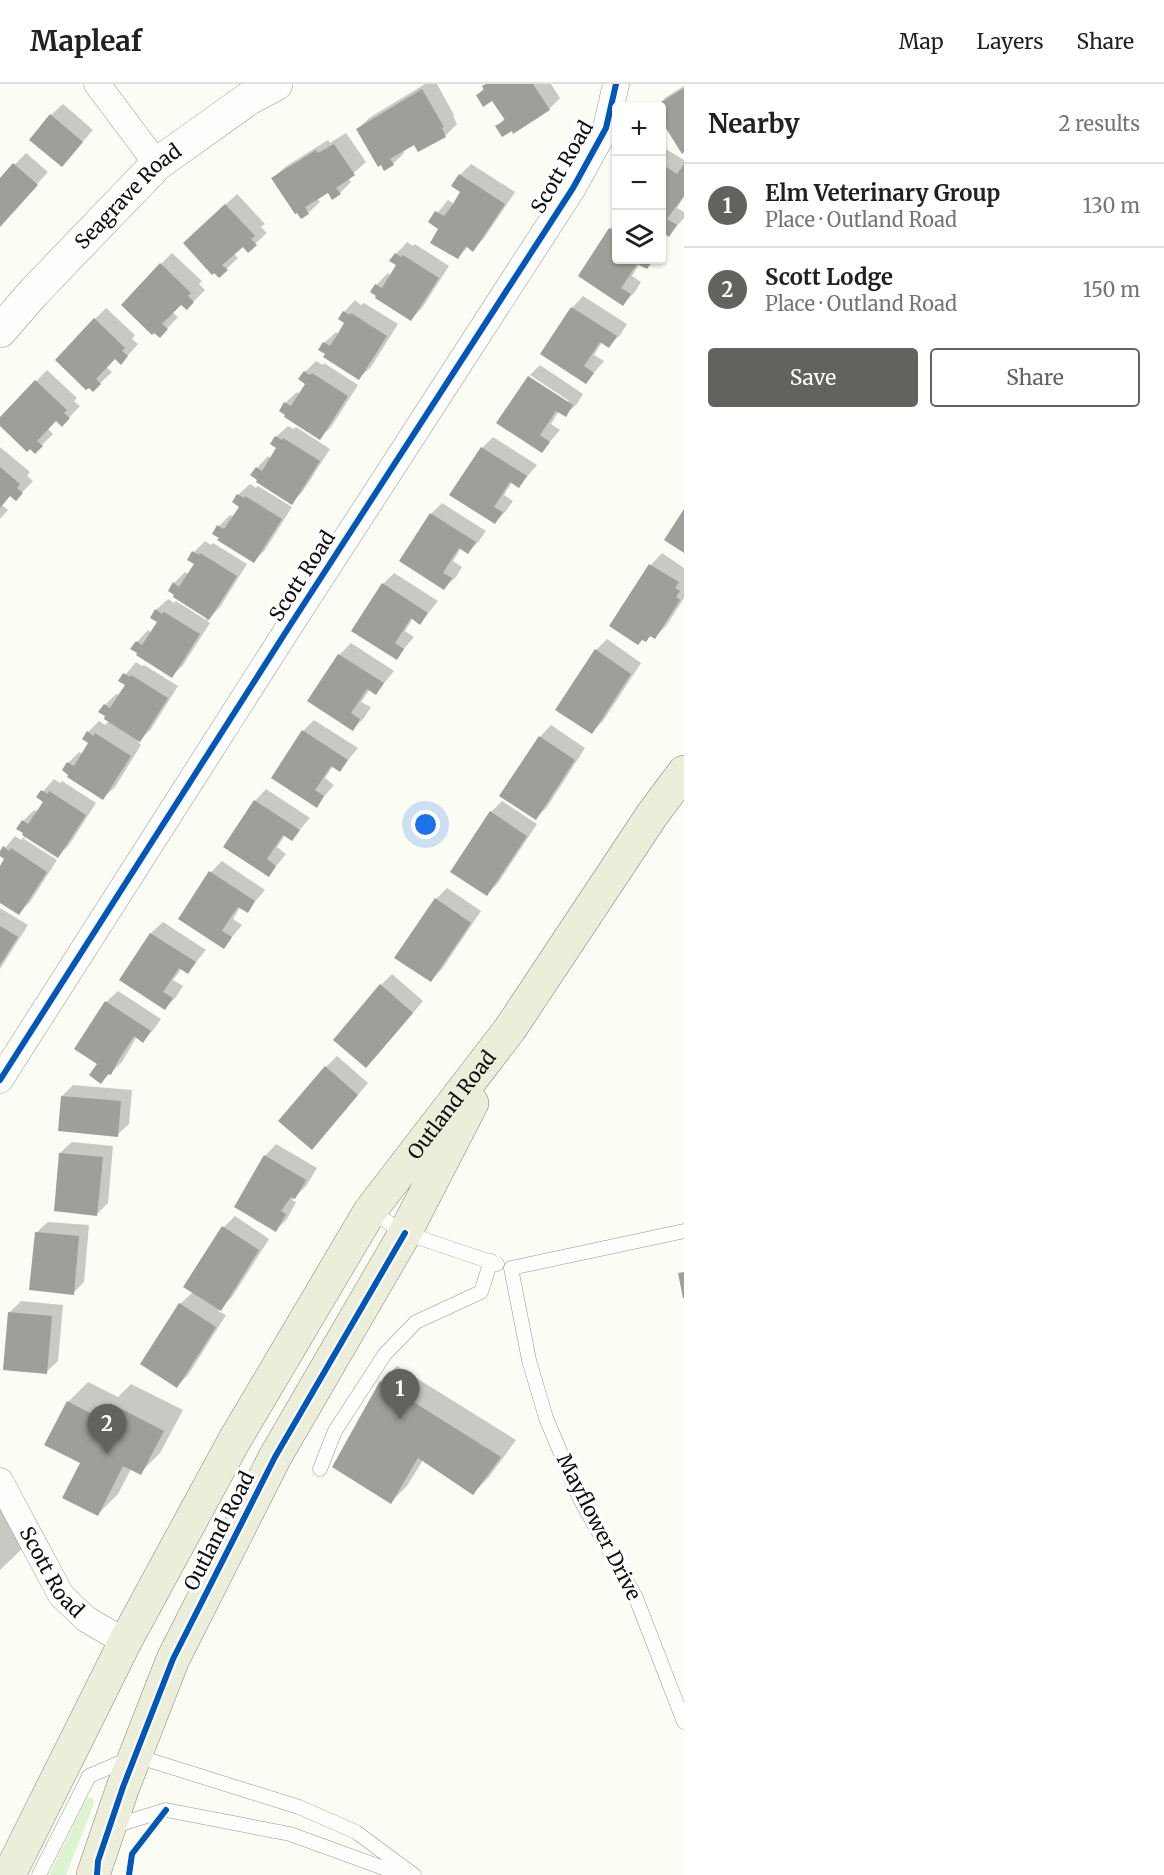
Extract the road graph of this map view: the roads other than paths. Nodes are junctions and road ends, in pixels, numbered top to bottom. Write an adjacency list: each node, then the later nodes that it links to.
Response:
1 (97, 84): 4 (street)
2 (276, 84): 4 (street, Seagrave Road)
3 (616, 84): 10 (street, Scott Road)
4 (157, 164): 5 (street, Seagrave Road)
5 (0, 331)
6 (684, 746): 8 (main road, Outland Road)
7 (684, 772): 8 (main road, Outland Road)
8 (652, 815): 9 (main road, Outland Road)
9 (510, 1029): 11 (main road, Outland Road); 13 (main road, Outland Road)
10 (0, 1080)
11 (370, 1211): 13 (lane); 18 (main road, Outland Road)
12 (684, 1231): 15 (lane)
13 (405, 1233): 14 (lane); 20 (main road, Outland Road)
14 (491, 1261): 15 (lane); 16 (lane)
15 (511, 1268): 19 (lane, Mayflower Drive)
16 (320, 1468)
17 (0, 1481): 18 (street, Scott Road)
18 (125, 1641): 23 (main road, Outland Road)
19 (684, 1722)
20 (136, 1756): 21 (main road, Outland Road); 24 (lane); 26 (lane)
21 (109, 1828): 22 (main road, Outland Road); 25 (lane)
22 (96, 1870)
23 (9, 1875)
24 (39, 1875)
25 (403, 1875)
26 (414, 1875)

